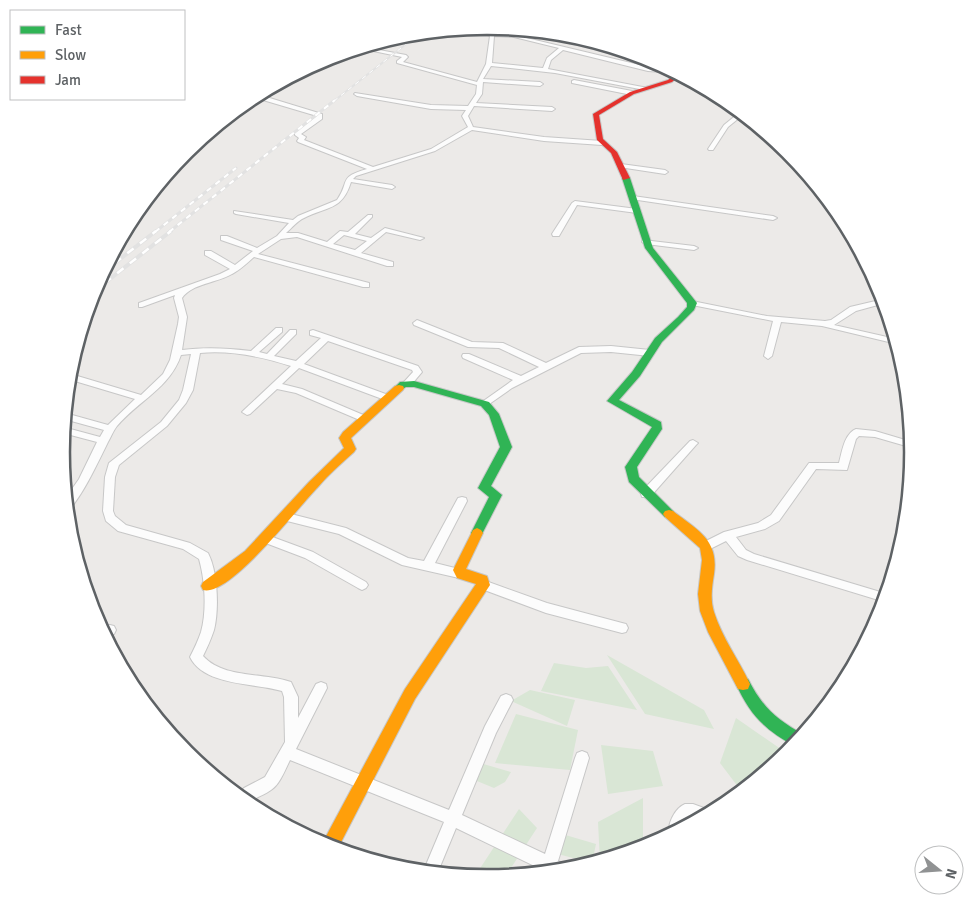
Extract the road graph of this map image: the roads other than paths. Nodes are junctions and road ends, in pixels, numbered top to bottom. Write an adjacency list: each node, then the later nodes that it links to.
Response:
1 (497, 35): 5 (street)
2 (499, 35): 3 (street)
3 (562, 48): 6 (street); 7 (street)
4 (374, 50): 9 (street)
5 (493, 64): 6 (street); 9 (street)
6 (545, 70): 12 (street)
7 (653, 70)
8 (672, 78): 12 (street)
9 (482, 81): 11 (street); 16 (street)
10 (574, 82): 13 (street)
11 (540, 84)
12 (645, 88): 13 (street)
13 (632, 93): 20 (street)
14 (357, 94): 16 (street)
15 (265, 99): 23 (street)
16 (476, 106): 17 (street); 19 (street)
17 (552, 109)
18 (736, 118): 21 (street)
19 (474, 129): 20 (street); 23 (street)
20 (602, 143): 22 (street)
21 (711, 149)
22 (621, 166): 24 (street); 27 (street)
23 (373, 168): 25 (street)
24 (666, 172)
25 (351, 181): 26 (street); 32 (street)
26 (392, 187)
27 (633, 198): 28 (street); 31 (street)
28 (637, 211): 35 (street); 39 (street)
29 (236, 212): 32 (street)
30 (370, 216): 34 (street)
31 (773, 218)
32 (293, 222): 33 (street)
33 (286, 234): 40 (street); 43 (street)
34 (350, 234): 38 (street); 40 (street)
35 (556, 234)
36 (224, 238): 43 (street)
37 (420, 238): 38 (street)
38 (372, 240): 44 (street)
39 (646, 242): 41 (street); 49 (street)
40 (328, 244): 44 (street)
41 (694, 248)
42 (208, 253): 46 (street)
43 (260, 254): 46 (street); 47 (street)
44 (356, 254): 45 (street)
45 (390, 264)
46 (236, 269): 48 (street)
47 (366, 285)
48 (183, 290): 51 (street); 60 (street)
49 (692, 303): 52 (street); 62 (street)
50 (876, 303): 54 (street)
51 (142, 305)
52 (778, 319): 54 (street); 65 (street)
53 (417, 323): 67 (street)
54 (822, 324): 59 (street)
55 (279, 330): 61 (street)
56 (293, 332): 63 (street)
57 (313, 333): 58 (street)
58 (326, 338): 66 (street); 70 (street)
59 (889, 340)
60 (185, 351): 61 (street); 72 (street); 93 (street)
61 (254, 352): 63 (street)
62 (650, 353): 67 (street); 83 (street)
63 (270, 355): 66 (street)
64 (466, 356): 69 (street)
65 (768, 356)
66 (299, 365): 71 (street); 73 (street)
67 (547, 367): 69 (street)
68 (77, 379): 72 (street)
69 (521, 380): 74 (street)
70 (408, 383): 73 (street); 74 (street)
71 (276, 386): 75 (street); 77 (street)
72 (142, 398): 78 (street)
73 (388, 398): 77 (street)
74 (485, 404): 91 (street)
75 (247, 412)
76 (71, 418): 78 (street)
77 (365, 419): 86 (street)
78 (110, 430): 80 (street)
79 (70, 432): 80 (street)
80 (104, 441): 84 (street)
81 (693, 443): 83 (street)
82 (904, 443): 87 (street)
83 (646, 494): 89 (street)
84 (72, 498)
85 (462, 501): 90 (street)
86 (289, 514): 88 (street); 90 (street)
87 (728, 535): 89 (street); 95 (street)
88 (267, 540): 92 (street); 93 (street)
89 (706, 546): 99 (street)
90 (427, 567): 91 (street)
91 (459, 573): 94 (street)
92 (362, 585)
93 (208, 586): 100 (street)
94 (483, 586): 96 (street); 102 (street)
95 (879, 596)
96 (622, 628)
97 (321, 688): 100 (street)
98 (506, 700): 105 (street)
99 (793, 737)
100 (290, 747): 102 (street); 103 (street)
101 (582, 758): 108 (street)
102 (363, 782): 105 (street); 107 (street)
103 (247, 794)
104 (698, 813): 106 (street)
105 (454, 819): 108 (street); 109 (street)
106 (678, 824)
107 (333, 840)
108 (549, 865)
109 (433, 866)

